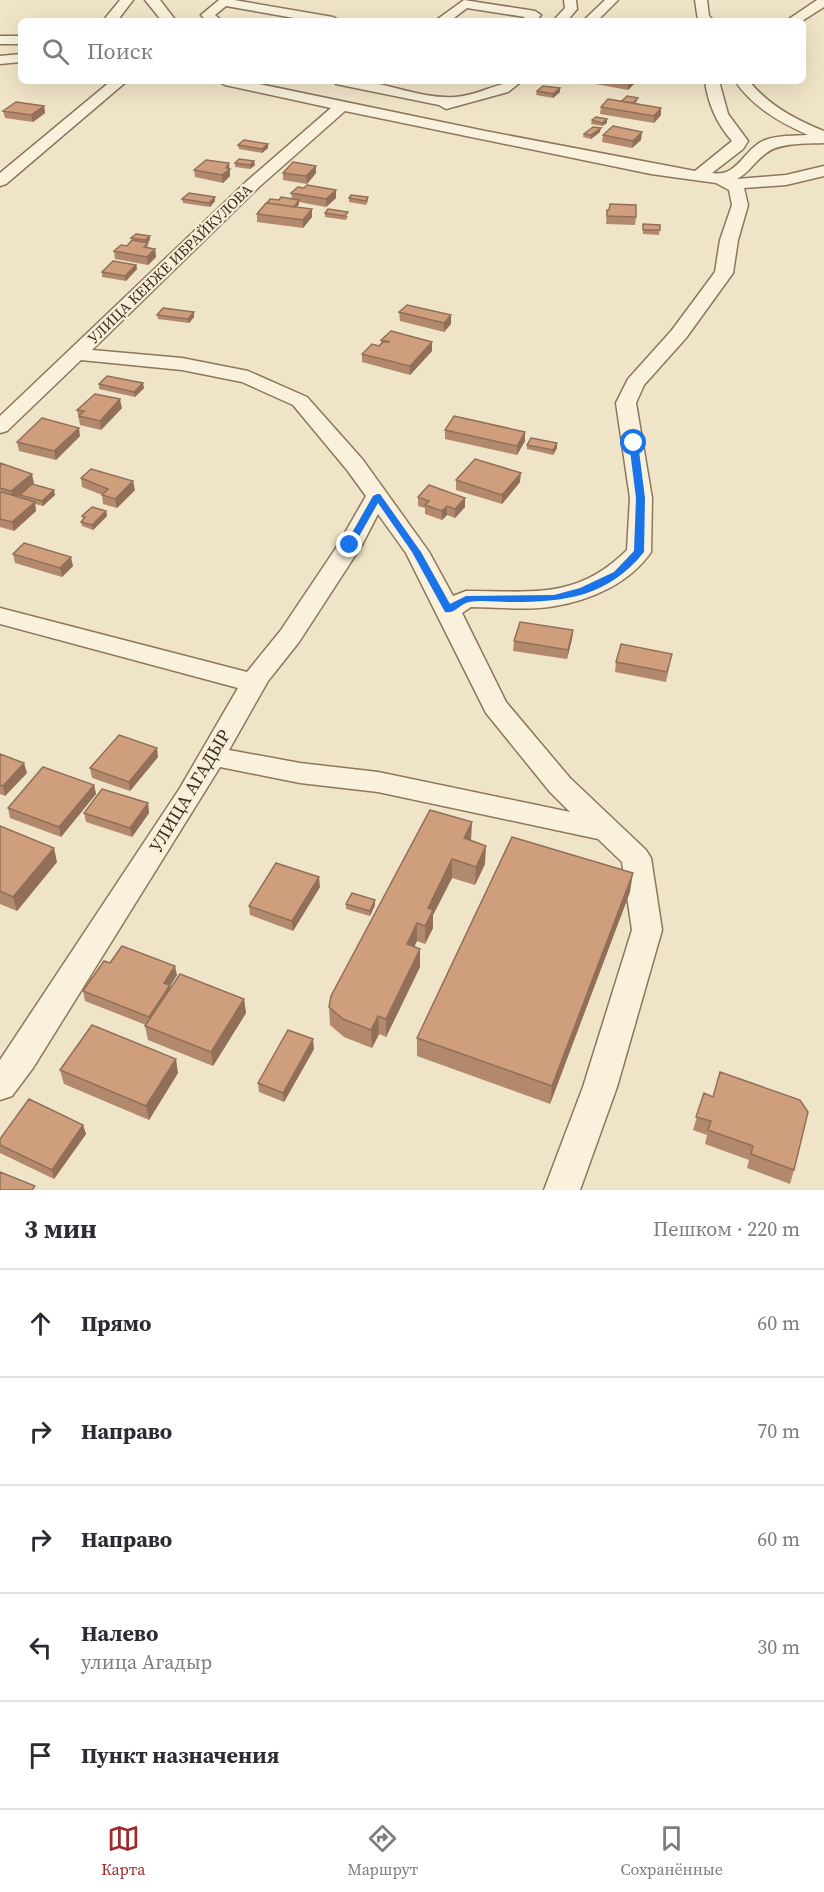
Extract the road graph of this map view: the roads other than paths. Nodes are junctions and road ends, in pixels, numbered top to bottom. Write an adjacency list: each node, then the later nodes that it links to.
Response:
1 (127, 0): 8 (street)
2 (151, 0): 9 (street)
3 (570, 0): 14 (street)
4 (612, 0): 15 (street)
5 (700, 0): 16 (street)
6 (225, 1): 10 (street); 11 (street)
7 (824, 1): 17 (street)
8 (112, 18)
9 (166, 18)
10 (211, 18)
11 (317, 18)
12 (446, 18): 13 (street)
13 (532, 18)
14 (563, 18)
15 (593, 18)
16 (704, 18)
17 (798, 18)
18 (0, 40): 19 (street)
19 (18, 40)
20 (18, 58): 21 (street)
21 (0, 60)
22 (116, 84): 42 (street)
23 (240, 84): 30 (street)
24 (280, 84): 30 (street)
25 (355, 84): 31 (street)
26 (510, 84): 31 (street)
27 (713, 84): 32 (street)
28 (731, 84): 32 (street)
29 (744, 84): 35 (street)
30 (288, 94): 33 (street)
31 (462, 102): 34 (street)
32 (716, 102): 38 (street)
33 (343, 105): 34 (street); 44 (street, УЛИЦА КЕНЖЕ ИБРАЙКУЛОВА)
34 (411, 120): 41 (street)
35 (796, 124): 36 (street); 37 (street)
36 (824, 125)
37 (824, 137): 39 (street)
38 (740, 141): 39 (street); 41 (street)
39 (770, 143): 43 (street)
40 (824, 171): 43 (street)
41 (699, 175): 43 (street)
42 (0, 182)
43 (728, 182): 47 (street)
44 (76, 354): 45 (street, УЛИЦА КЕНЖЕ ИБРАЙКУЛОВА); 46 (street)
45 (0, 427)
46 (377, 496): 47 (street); 49 (street, УЛИЦА АГАДЫР)
47 (448, 610): 51 (street)
48 (0, 616): 49 (street)
49 (254, 683): 50 (street, УЛИЦА АГАДЫР)
50 (212, 756): 51 (street); 52 (street, УЛИЦА АГАДЫР)
51 (607, 830): 53 (street)
52 (0, 1085)
53 (562, 1190)

